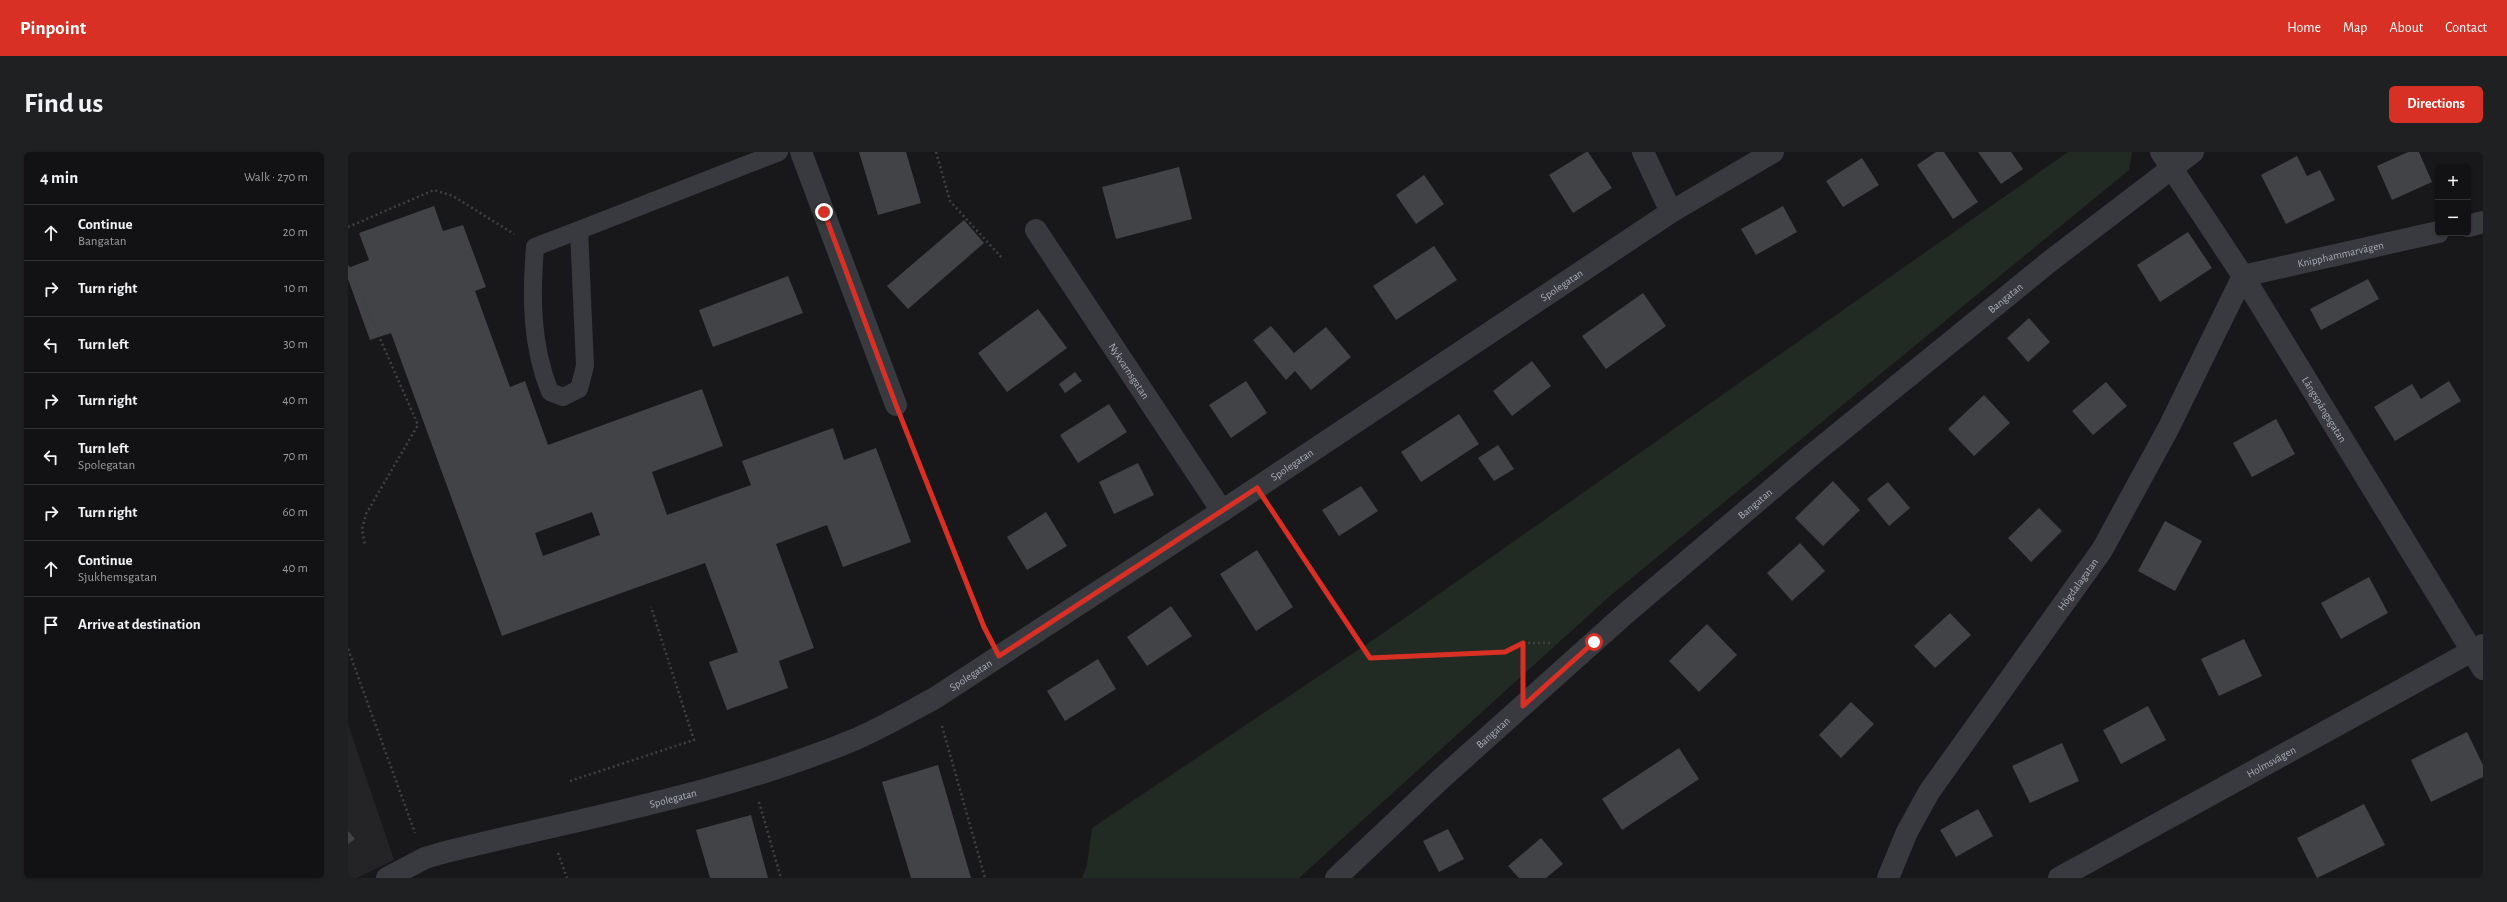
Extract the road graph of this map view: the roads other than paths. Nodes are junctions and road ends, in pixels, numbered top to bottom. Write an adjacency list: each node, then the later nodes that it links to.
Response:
1 (779, 152): 10 (lane)
2 (801, 152): 14 (street)
3 (1643, 152): 7 (street)
4 (1773, 152): 7 (street, Spolegatan)
5 (2193, 152): 6 (street, Bangatan)
6 (2166, 159): 13 (street, Långspångsgatan); 19 (street, Bangatan)
7 (1671, 212): 15 (street, Spolegatan)
8 (2483, 222): 9 (street)
9 (2471, 225)
10 (579, 230): 10 (lane)
11 (1036, 230): 15 (street, Nykvarnsgatan)
12 (2435, 233): 13 (street, Knipphammarvägen)
13 (2242, 276): 16 (street, Långspångsgatan); 20 (street, Högdalagatan)
14 (896, 405)
15 (1222, 511): 18 (street, Spolegatan)
16 (2477, 648): 17 (street, Långspångsgatan); 21 (street, Holmsvägen)
17 (2483, 669)
18 (388, 878)
19 (1336, 878)
20 (1888, 878)
21 (2059, 878)

